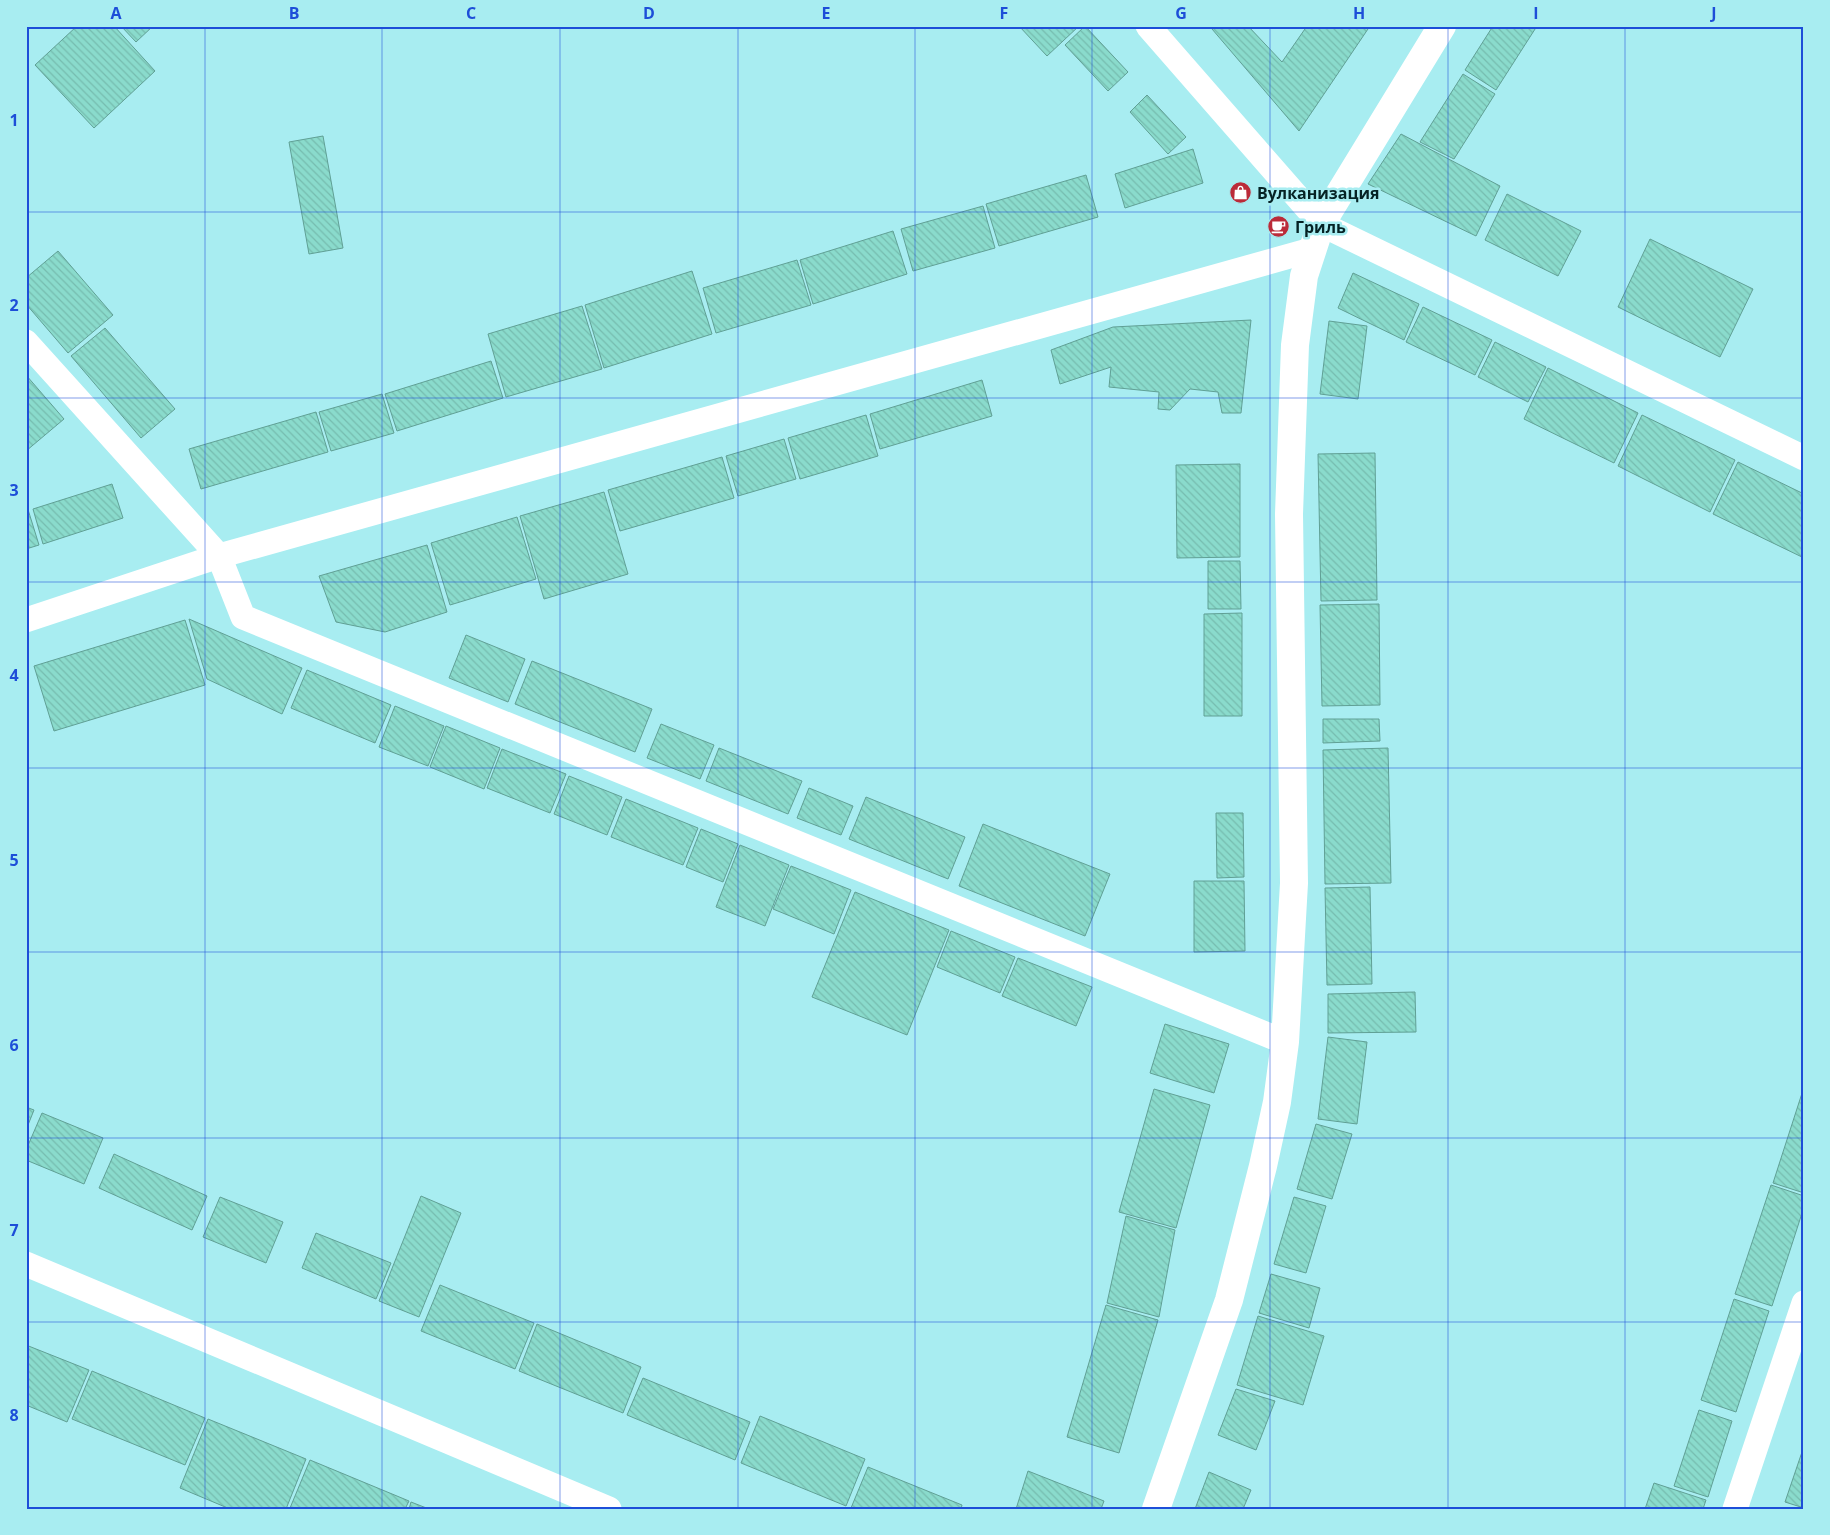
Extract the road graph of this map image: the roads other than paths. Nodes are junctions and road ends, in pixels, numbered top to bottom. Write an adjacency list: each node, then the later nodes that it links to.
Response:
1 (1148, 26): 3 (street)
2 (1442, 26): 3 (main road)
3 (1321, 224): 4 (main road); 6 (street)
4 (1311, 250): 7 (street); 9 (main road)
5 (26, 342): 7 (street)
6 (1804, 458)
7 (220, 556): 8 (street); 9 (street)
8 (26, 620)
9 (1285, 1042): 13 (main road)
10 (26, 1264): 12 (street)
11 (1804, 1304): 14 (street)
12 (609, 1509)
13 (1156, 1509)
14 (1735, 1509)

